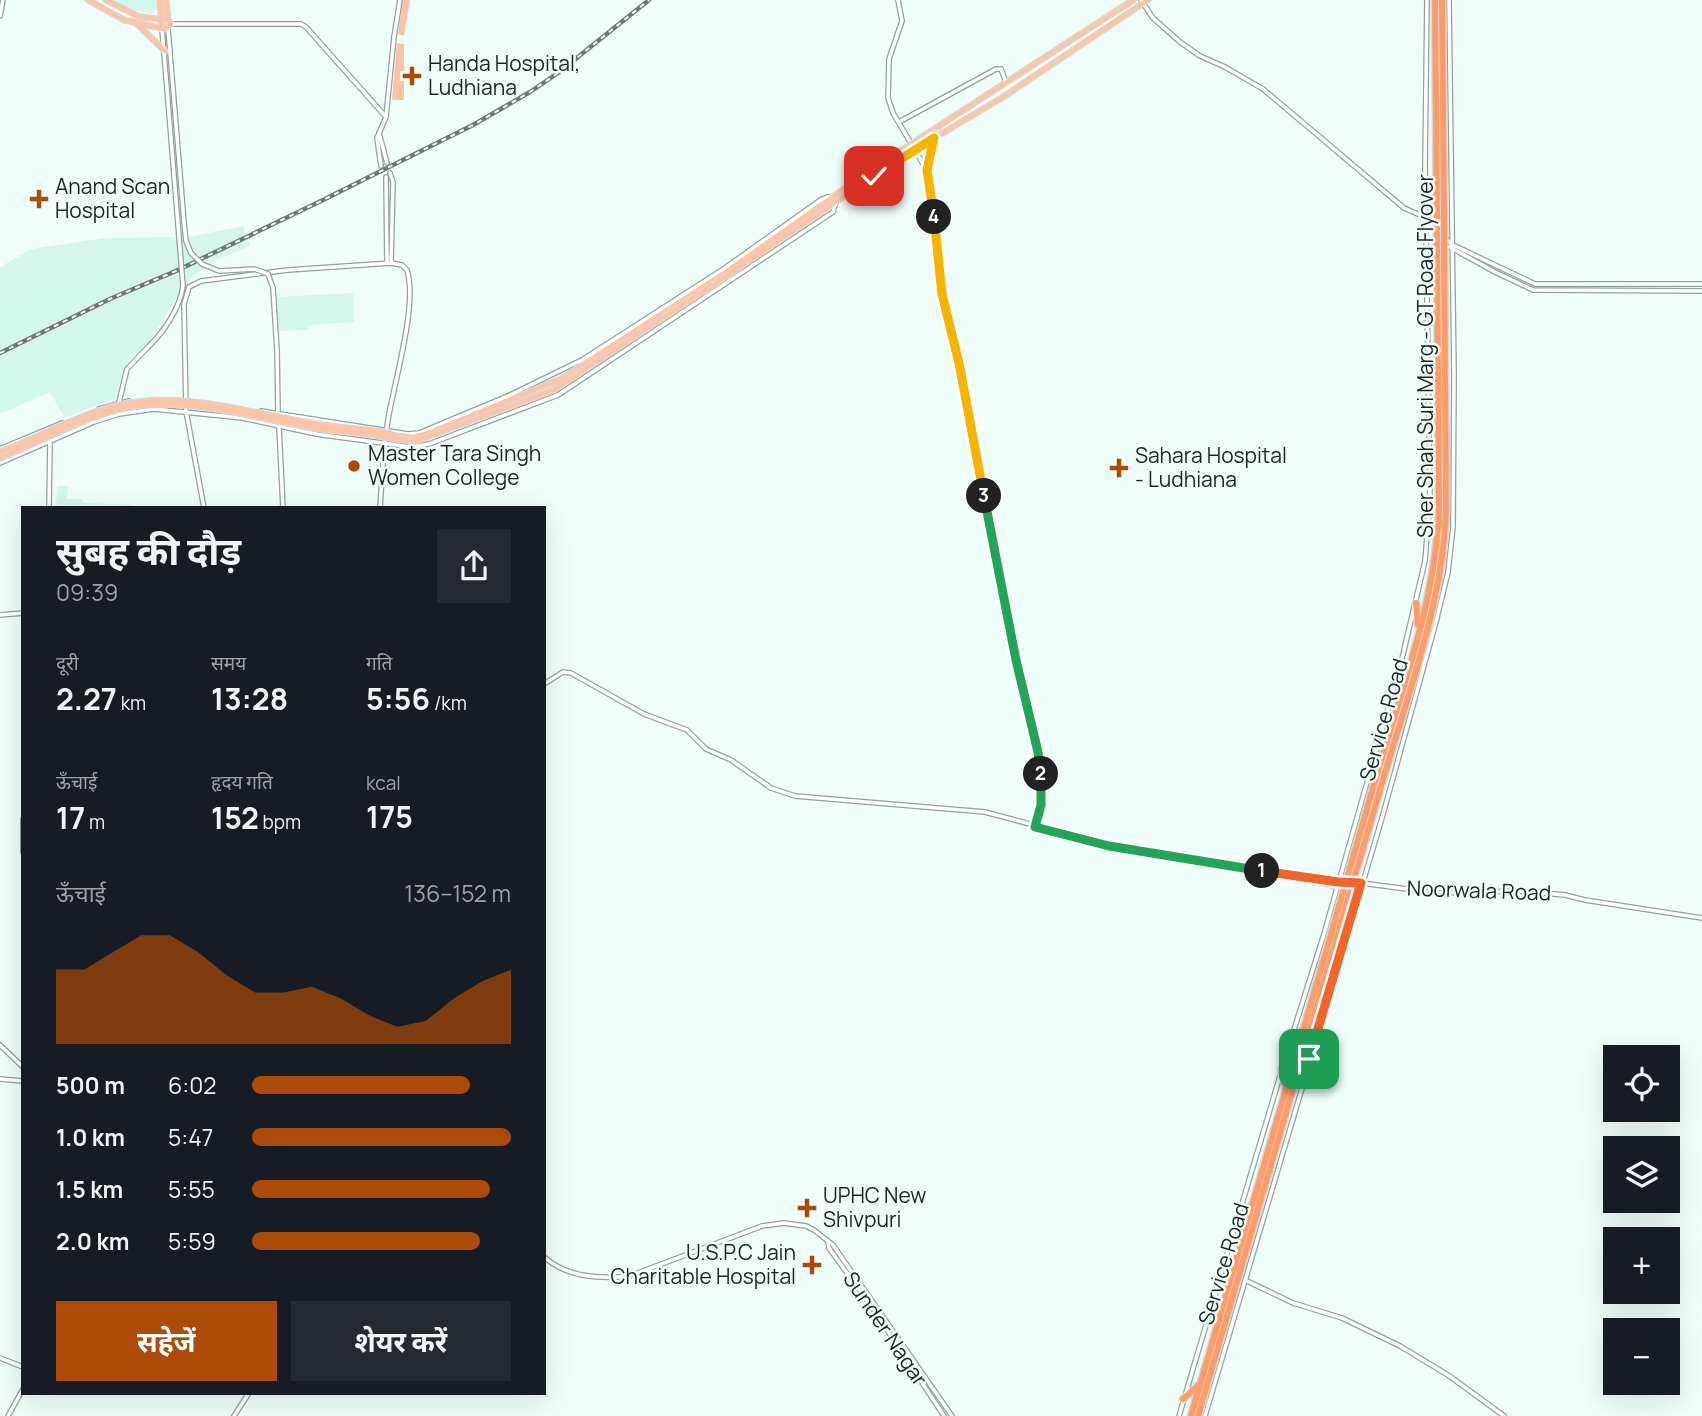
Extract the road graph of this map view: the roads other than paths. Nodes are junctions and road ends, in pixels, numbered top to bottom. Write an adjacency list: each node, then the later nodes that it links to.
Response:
1 (3, 0): 14 (street)
2 (88, 0): 15 (main road)
3 (106, 0): 16 (main road)
4 (160, 0): 16 (main road)
5 (166, 0): 16 (main road)
6 (400, 0): 19 (street)
7 (898, 0): 20 (street)
8 (1133, 0): 18 (main road)
9 (1427, 0): 30 (street, Service Road)
10 (1435, 0): 31 (highway, Sher Shah Suri Marg - GT Road Flyover)
11 (1442, 0): 31 (highway, Sher Shah Suri Marg - GT Road Flyover)
12 (1449, 0): 34 (street, Service Road)
13 (1144, 1): 22 (main road); 29 (street)
14 (0, 16)
15 (134, 23): 16 (main road); 17 (main road)
16 (166, 24): 17 (street); 19 (street); 44 (street, bridge)
17 (165, 51): 41 (street, bridge)
18 (1007, 82): 20 (street); 28 (main road, bridge)
19 (386, 117): 21 (street)
20 (899, 122): 25 (street)
21 (379, 133): 23 (street); 24 (street)
22 (934, 138): 25 (main road); 28 (main road, bridge)
23 (387, 163)
24 (381, 166)
25 (927, 170): 61 (street)
26 (390, 173): 35 (street)
27 (386, 177): 35 (street)
28 (834, 200): 46 (street); 48 (street); 49 (main road, bridge)
29 (1420, 215): 30 (street); 32 (street)
30 (1426, 222): 32 (street, Service Road); 34 (street)
31 (1441, 227): 33 (highway, Sher Shah Suri Marg - GT Road Flyover, bridge)
32 (1426, 228): 34 (street); 55 (street, Service Road)
33 (1441, 246): 58 (highway, Sher Shah Suri Marg - GT Road Flyover); 60 (highway, Sher Shah Suri Marg - GT Road Flyover)
34 (1453, 247): 36 (street); 37 (street); 62 (street, Service Road)
35 (389, 263): 40 (street); 46 (street)
36 (1517, 277): 37 (street); 38 (street)
37 (1514, 282): 39 (street)
38 (1702, 284)
39 (1702, 291)
40 (186, 399): 41 (street); 42 (street); 44 (street)
41 (119, 403): 43 (street); 49 (street)
42 (186, 411): 43 (street); 45 (street); 52 (street)
43 (119, 414): 47 (street)
44 (278, 414): 46 (street)
45 (283, 428): 48 (street); 53 (street)
46 (386, 429): 48 (street)
47 (50, 440): 50 (street); 51 (street)
48 (385, 444): 54 (street)
49 (0, 453)
50 (0, 463)
51 (49, 506)
52 (204, 506)
53 (283, 506)
54 (380, 506)
55 (1416, 603): 58 (highway); 63 (street, Service Road)
56 (21, 613): 57 (street)
57 (0, 615)
58 (1417, 634): 60 (highway, Sher Shah Suri Marg - GT Road Flyover)
59 (546, 683): 61 (street, Noorwala Road)
60 (1381, 775): 65 (highway, Sher Shah Suri Marg - GT Road Flyover, bridge)
61 (1035, 827): 63 (street, Noorwala Road)
62 (1361, 883): 63 (street, Noorwala Road); 64 (street, Noorwala Road); 72 (street, Service Road)
63 (1337, 884): 68 (street, Service Road)
64 (1702, 918)
65 (1324, 970): 71 (highway, Sher Shah Suri Marg - GT Road Flyover); 72 (highway, Sher Shah Suri Marg - GT Road Flyover)
66 (0, 1045): 67 (street)
67 (21, 1065)
68 (1282, 1068): 71 (highway); 81 (street, Service Road)
69 (0, 1079): 70 (street)
70 (21, 1080)
71 (1287, 1087): 78 (highway, Sher Shah Suri Marg - GT Road Flyover)
72 (1279, 1151): 75 (street, Service Road); 78 (highway, Sher Shah Suri Marg - GT Road Flyover)
73 (828, 1242): 74 (street); 84 (street, Sunder Nagar); 85 (street)
74 (546, 1258)
75 (1245, 1280): 89 (street, Service Road); 90 (street)
76 (0, 1358): 77 (street)
77 (21, 1366)
78 (1204, 1385): 81 (highway); 87 (highway); 88 (highway)
79 (21, 1393): 82 (street)
80 (248, 1395): 83 (street)
81 (1183, 1399): 86 (street, Service Road)
82 (9, 1415)
83 (234, 1416)
84 (944, 1416)
85 (952, 1416)
86 (1179, 1416)
87 (1191, 1416)
88 (1198, 1416)
89 (1205, 1416)
90 (1504, 1416)

